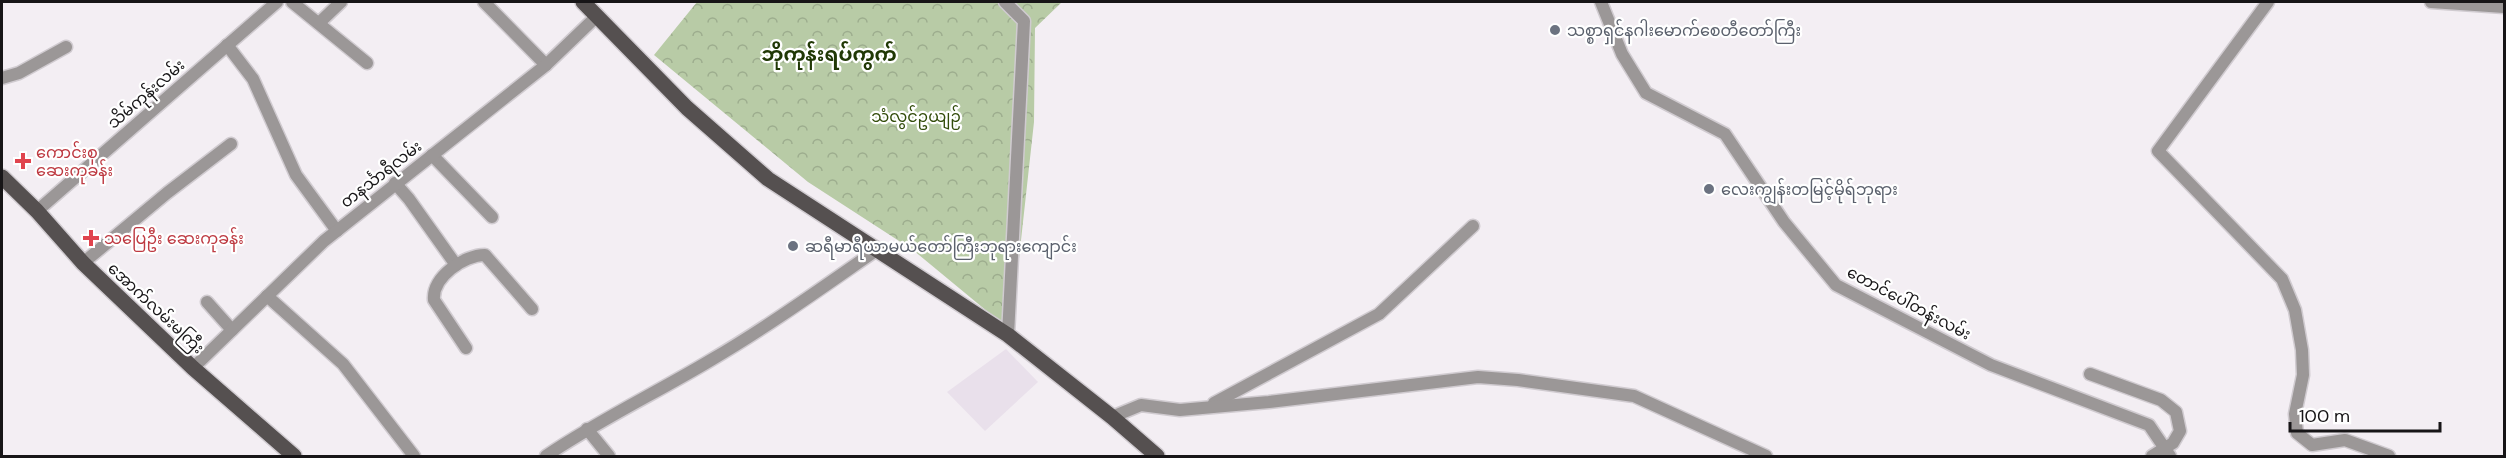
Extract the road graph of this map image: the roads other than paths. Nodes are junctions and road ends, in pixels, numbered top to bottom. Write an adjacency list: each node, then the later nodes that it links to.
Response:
1 (277, 2): 13 (street, သိမ်ကုန်းလမ်း)
2 (291, 2): 12 (street)
3 (341, 2): 12 (street)
4 (484, 2): 16 (street)
5 (583, 2): 11 (main road)
6 (1005, 2): 33 (street)
7 (1601, 2): 40 (street, တောင်ပေါ်တန်းလမ်း)
8 (2268, 2): 48 (street)
9 (2431, 2): 10 (street)
10 (2505, 7)
11 (597, 16): 16 (street, တနင်္သာရီလမ်း); 26 (main road)
12 (319, 23): 15 (street)
13 (227, 45): 22 (street, သိမ်ကုန်းလမ်း); 25 (street)
14 (66, 47): 17 (street)
15 (367, 63)
16 (546, 65): 19 (street, တနင်္သာရီလမ်း)
17 (2, 78)
18 (231, 144): 27 (street)
19 (432, 155): 21 (street, တနင်္သာရီလမ်း); 23 (street)
20 (2, 177): 22 (main road, အောက်လမ်းမကြီး)
21 (395, 183): 25 (street, တနင်္သာရီလမ်း); 28 (street)
22 (37, 211): 27 (main road, အောက်လမ်းမကြီး)
23 (492, 217)
24 (1473, 226): 37 (street)
25 (337, 231): 29 (street, တနင်္သာရီလမ်း)
26 (878, 249): 33 (main road); 39 (street)
27 (84, 263): 35 (main road, အောက်လမ်းမကြီး)
28 (456, 265): 31 (street); 34 (street)
29 (267, 296): 32 (street, တနင်္သာရီလမ်း); 42 (street)
30 (207, 302): 32 (street)
31 (532, 309)
32 (232, 330): 35 (street, တနင်္သာရီလမ်း)
33 (1008, 335): 38 (main road)
34 (466, 348)
35 (193, 368): 41 (main road, အောက်လမ်းမကြီး)
36 (2090, 374): 40 (street)
37 (1211, 405): 38 (street); 46 (street)
38 (1112, 417): 45 (main road)
39 (586, 429): 43 (street); 44 (street)
40 (2167, 453): 47 (street)
41 (287, 454)
42 (414, 456)
43 (546, 456)
44 (609, 456)
45 (1157, 456)
46 (1766, 456)
47 (2152, 456)
48 (2389, 456)

